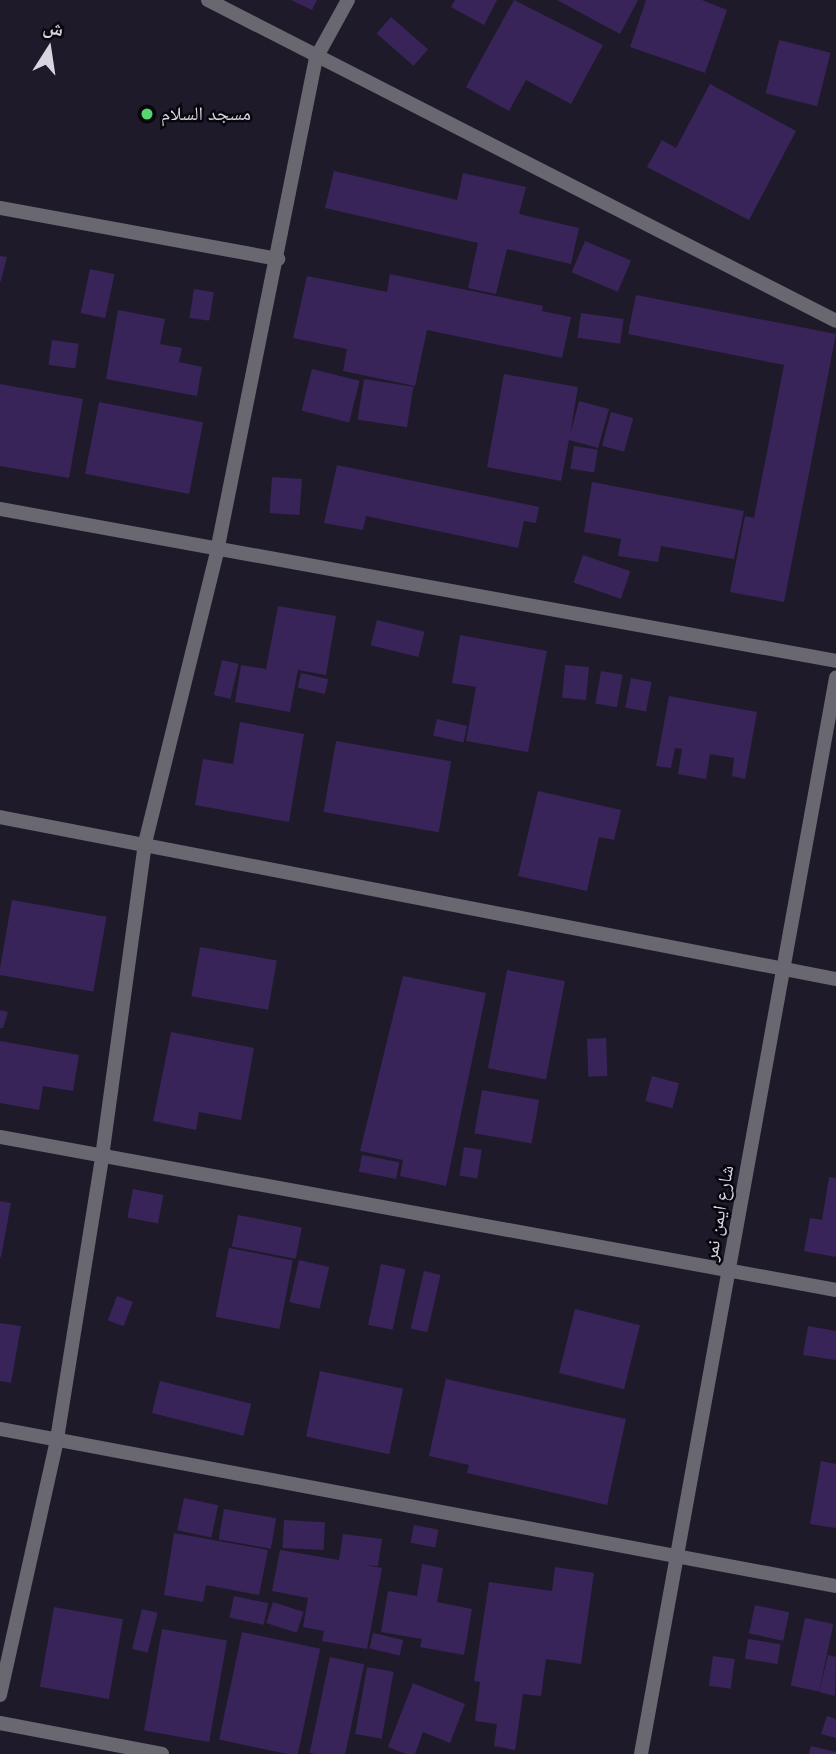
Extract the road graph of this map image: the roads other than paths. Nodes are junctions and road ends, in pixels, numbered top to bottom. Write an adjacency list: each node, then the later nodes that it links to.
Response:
1 (208, 0): 3 (street)
2 (348, 0): 3 (street)
3 (316, 58): 5 (street); 6 (street)
4 (0, 208): 5 (street)
5 (278, 259): 8 (street)
6 (836, 321)
7 (0, 509): 8 (street)
8 (217, 551): 9 (street); 12 (street)
9 (836, 662)
10 (836, 678): 13 (street, شارع ايمن نمر)
11 (0, 817): 12 (street)
12 (145, 843): 13 (street); 16 (street)
13 (780, 969): 14 (street); 17 (street, شارع ايمن نمر)
14 (836, 979)
15 (0, 1137): 16 (street)
16 (102, 1157): 17 (street); 20 (street)
17 (729, 1271): 18 (street); 21 (street, شارع ايمن نمر)
18 (836, 1290)
19 (0, 1429): 20 (street)
20 (57, 1439): 21 (street); 23 (street)
21 (676, 1557): 22 (street); 26 (street, شارع ايمن نمر)
22 (836, 1586)
23 (0, 1695)
24 (0, 1723): 25 (street)
25 (162, 1754)
26 (641, 1754)

